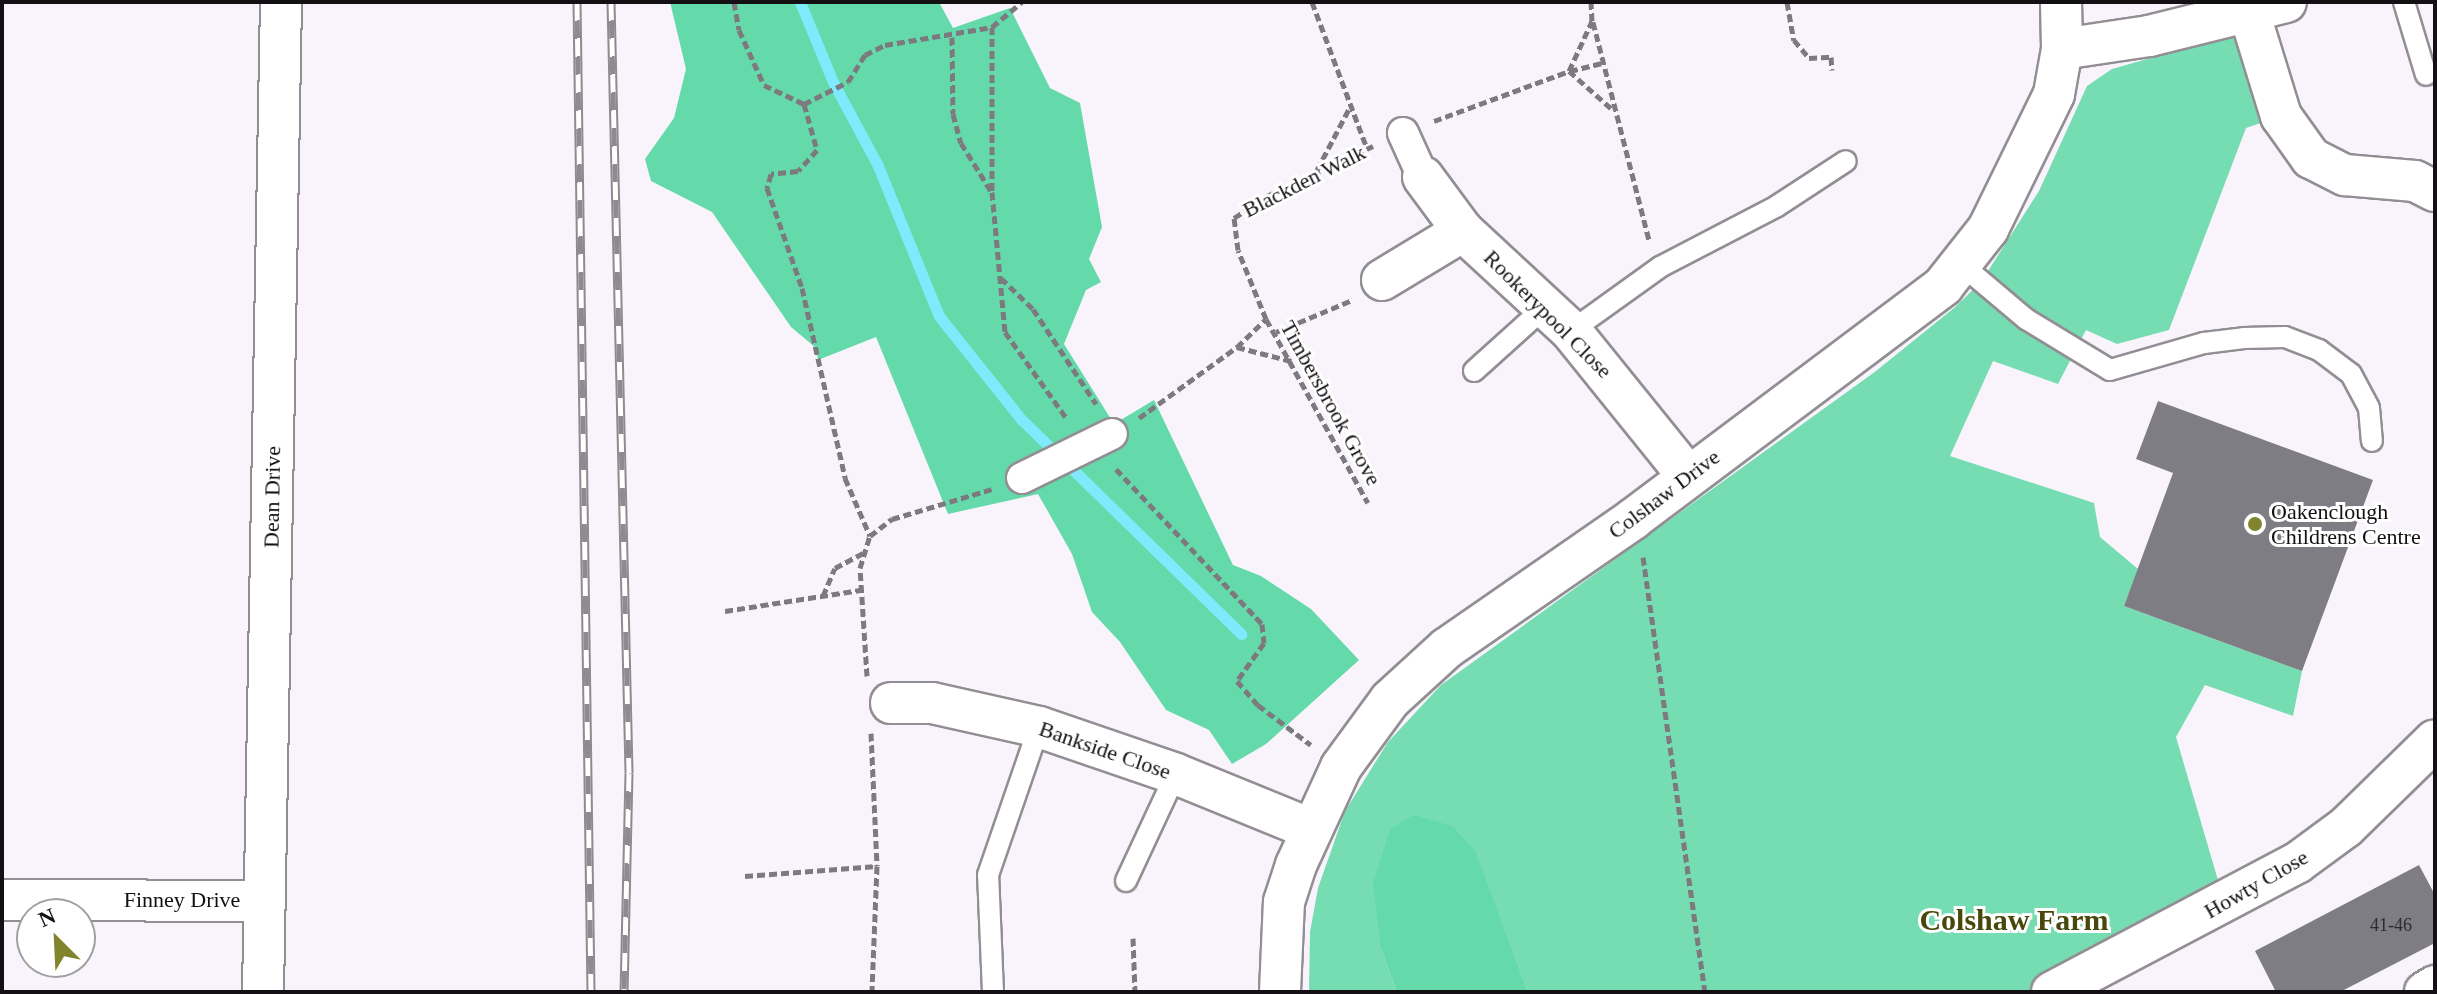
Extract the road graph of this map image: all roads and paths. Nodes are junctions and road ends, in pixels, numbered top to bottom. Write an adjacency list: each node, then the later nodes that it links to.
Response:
1 (281, 2): 62 (street, Dean Drive)
2 (734, 2): 18 (path)
3 (1022, 2): 11 (path)
4 (1312, 2): 19 (path)
5 (1787, 2): 15 (path)
6 (2061, 2): 13 (street, Colshaw Drive)
7 (2404, 2): 17 (lane)
8 (1590, 4): 10 (path)
9 (2239, 10): 13 (street); 26 (street)
10 (1592, 21): 14 (path); 16 (path)
11 (992, 27): 12 (path); 27 (path)
12 (952, 37): 18 (path); 27 (path)
13 (2062, 49): 29 (street, Colshaw Drive)
14 (1602, 63): 16 (path, Blackden Walk); 20 (path)
15 (1832, 70)
16 (1569, 71): 20 (path); 21 (path, Blackden Walk)
17 (2426, 75)
18 (804, 104): 46 (path)
19 (1351, 105): 22 (path); 24 (path)
20 (1613, 110): 30 (path)
21 (1403, 133): 22 (path, Blackden Walk); 25 (street)
22 (1367, 148): 24 (path, Blackden Walk)
23 (1846, 161): 30 (lane)
24 (1316, 171): 34 (path, Blackden Walk)
25 (1423, 177): 28 (street, Rookerypool Close)
26 (2435, 191)
27 (992, 192): 31 (path)
28 (1463, 231): 32 (street); 35 (street, Rookerypool Close)
29 (1962, 265): 41 (lane); 42 (street, Colshaw Drive)
30 (1660, 267): 35 (lane)
31 (1001, 278): 33 (path); 40 (path)
32 (1382, 280): 36 (path)
33 (1003, 313)
34 (1266, 319): 36 (path, Timbersbrook Grove); 37 (path)
35 (1558, 319): 39 (lane); 42 (street, Rookerypool Close)
36 (1276, 332): 38 (path, Timbersbrook Grove)
37 (1237, 347): 38 (path); 40 (path)
38 (1292, 361): 44 (path, Timbersbrook Grove)
39 (1474, 371)
40 (1112, 434): 43 (street, bridge)
41 (2372, 441)
42 (1688, 476): 45 (street, Colshaw Drive)
43 (1022, 478)
44 (1368, 503)
45 (1633, 519): 55 (street, Colshaw Drive); 69 (path)
46 (870, 536)
47 (863, 553): 49 (path)
48 (860, 590): 49 (path)
49 (823, 596): 51 (path)
50 (1245, 602): 55 (path)
51 (725, 611)
52 (880, 703): 53 (street, Bankside Close)
53 (1039, 727): 56 (street, Bankside Close); 66 (lane)
54 (2435, 740): 70 (street, Howty Close)
55 (1341, 767): 57 (street, Colshaw Drive)
56 (1176, 774): 57 (street, Bankside Close); 60 (lane)
57 (1311, 829): 68 (street, Colshaw Drive)
58 (877, 866): 59 (path)
59 (745, 876)
60 (1126, 881)
61 (2, 900): 62 (street, Finney Drive)
62 (265, 901): 65 (street, Dean Drive)
63 (1133, 938): 67 (path)
64 (2435, 986): 71 (street)
65 (263, 992)
66 (993, 992)
67 (1135, 992)
68 (1280, 992)
69 (1705, 992)
70 (2052, 992)
71 (2425, 992)

